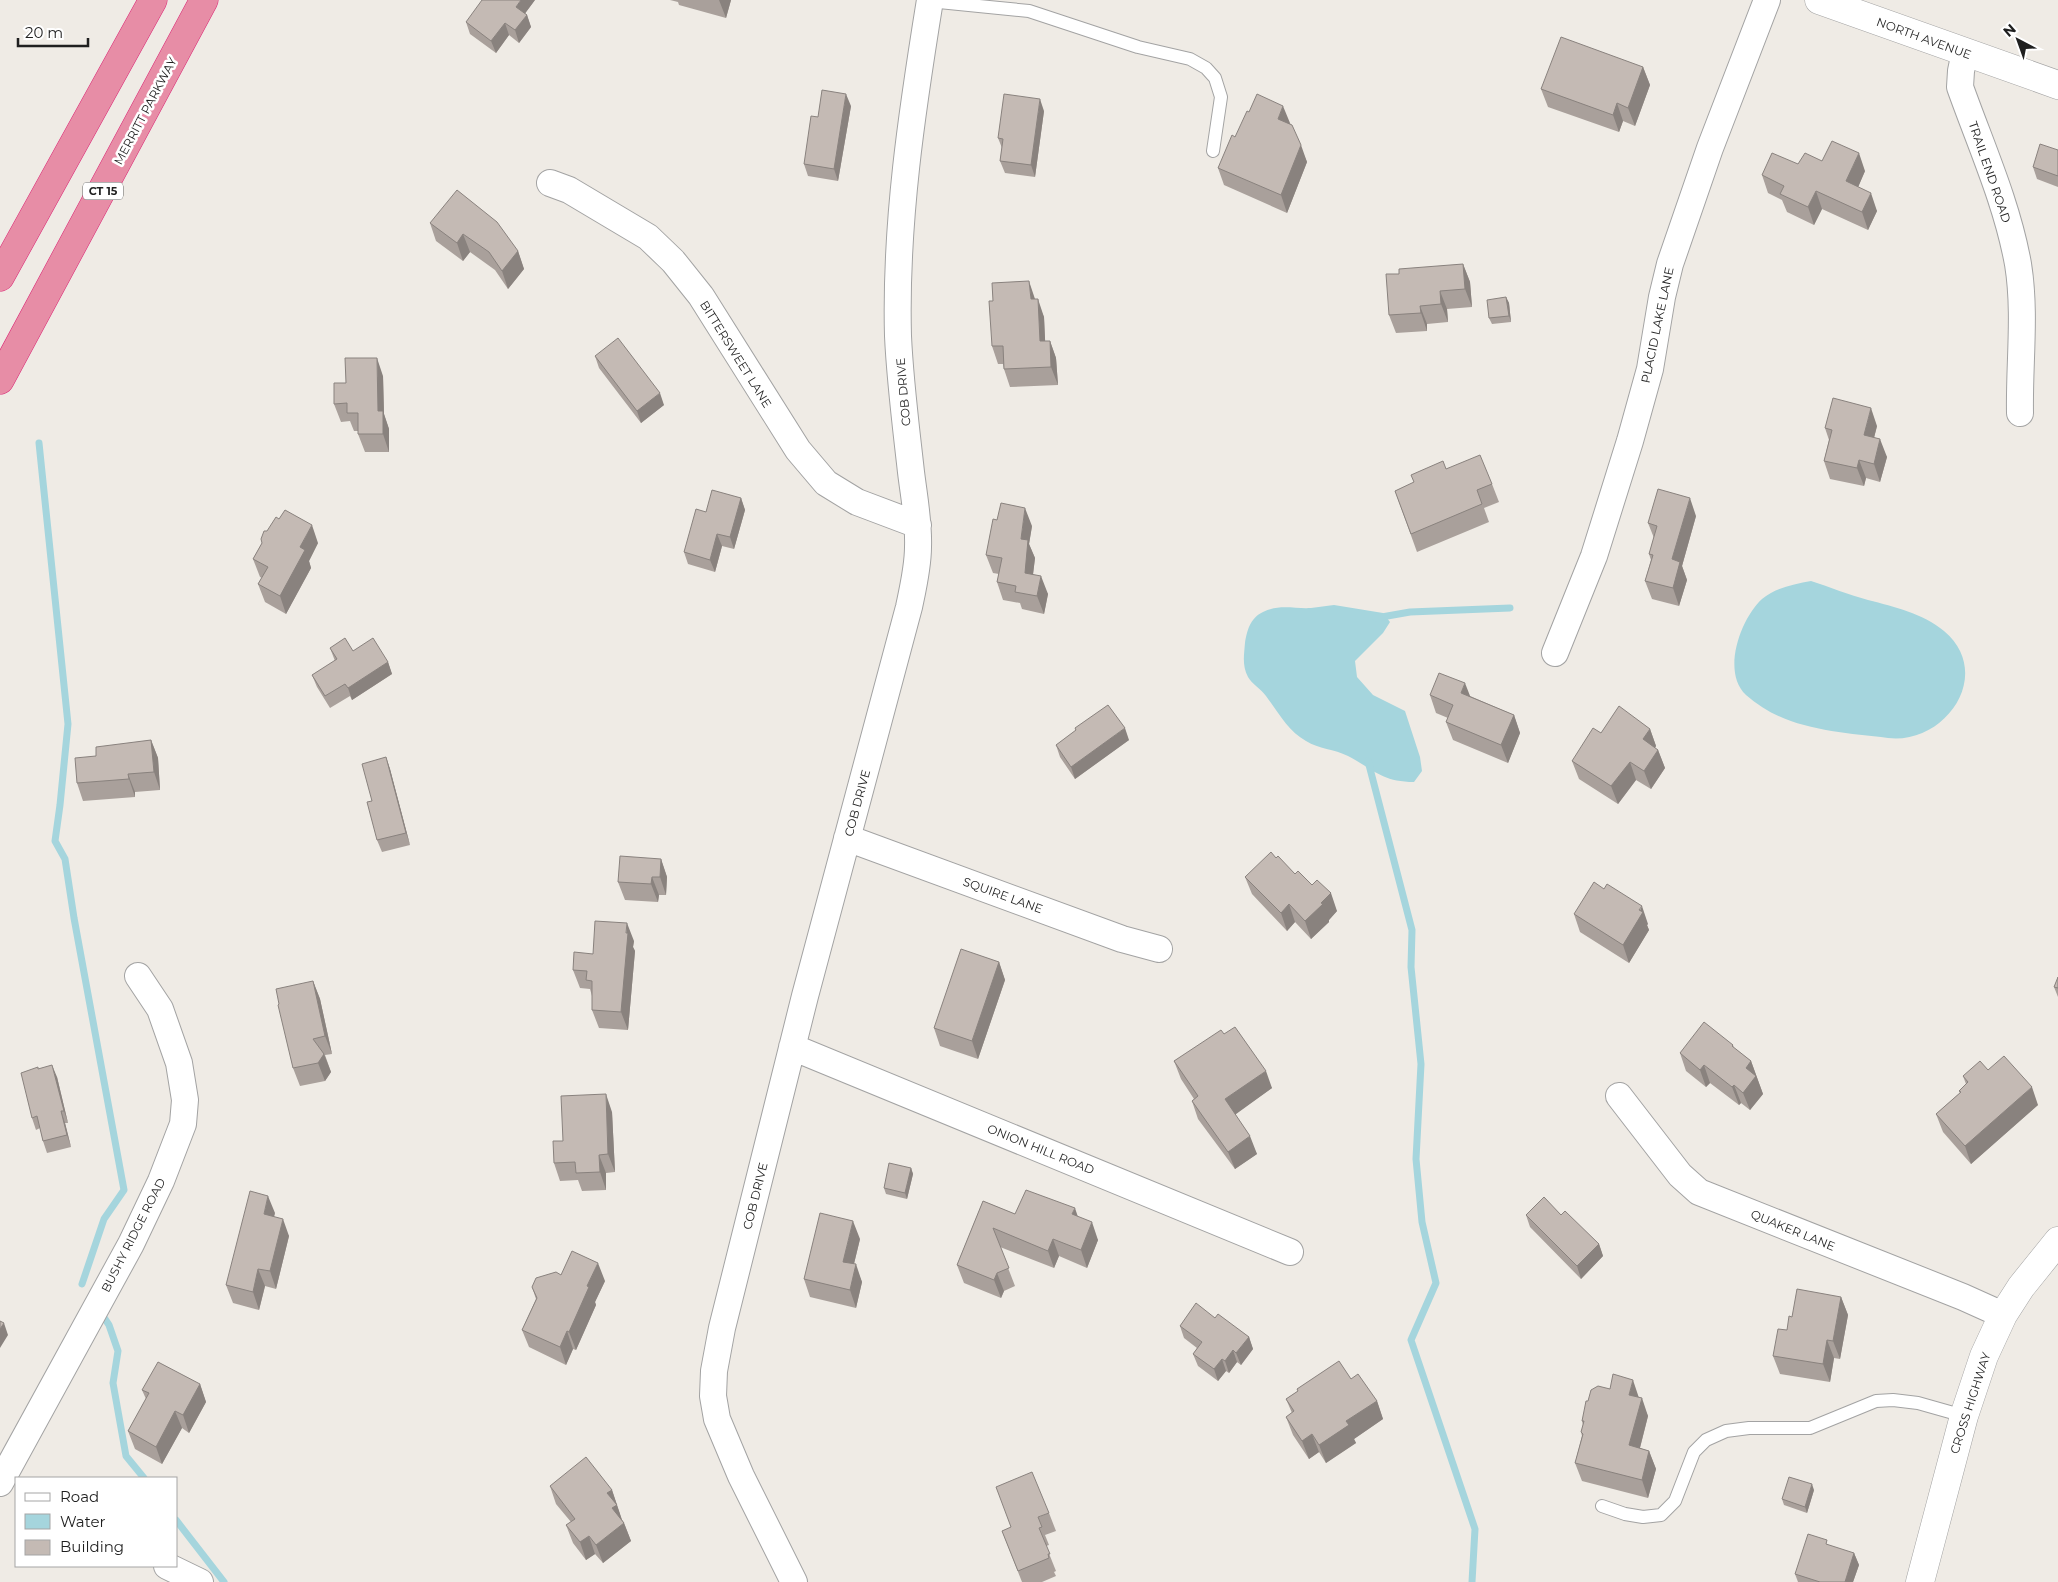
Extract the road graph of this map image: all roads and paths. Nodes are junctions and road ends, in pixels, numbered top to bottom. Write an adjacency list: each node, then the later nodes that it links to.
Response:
1 (153, 0): 10 (highway)
2 (204, 0): 11 (highway, MERRITT PARKWAY / CT 15)
3 (1767, 0): 14 (street, PLACID LAKE LANE)
4 (1819, 0): 6 (street, NORTH AVENUE)
5 (930, 1): 8 (lane); 13 (street, COB DRIVE)
6 (1965, 52): 7 (street, NORTH AVENUE); 12 (street, TRAIL END ROAD)
7 (2058, 85)
8 (1213, 151)
9 (550, 183): 13 (street, BITTERSWEET LANE)
10 (0, 277)
11 (0, 380)
12 (2020, 413)
13 (918, 525): 15 (street, COB DRIVE)
14 (1555, 653)
15 (847, 838): 16 (street, SQUIRE LANE); 18 (street, COB DRIVE)
16 (1159, 949)
17 (138, 976): 24 (street, BUSHY RIDGE ROAD)
18 (792, 1047): 21 (street, ONION HILL ROAD); 29 (street, COB DRIVE)
19 (1619, 1096): 22 (street, QUAKER LANE)
20 (2058, 1241): 22 (street, CROSS HIGHWAY)
21 (1290, 1252)
22 (2003, 1316): 23 (street, CROSS HIGHWAY)
23 (1964, 1416): 26 (lane); 30 (street, CROSS HIGHWAY)
24 (0, 1483): 25 (street)
25 (15, 1490)
26 (1602, 1506)
27 (169, 1567): 28 (street)
28 (200, 1582)
29 (794, 1582)
30 (1920, 1582)

